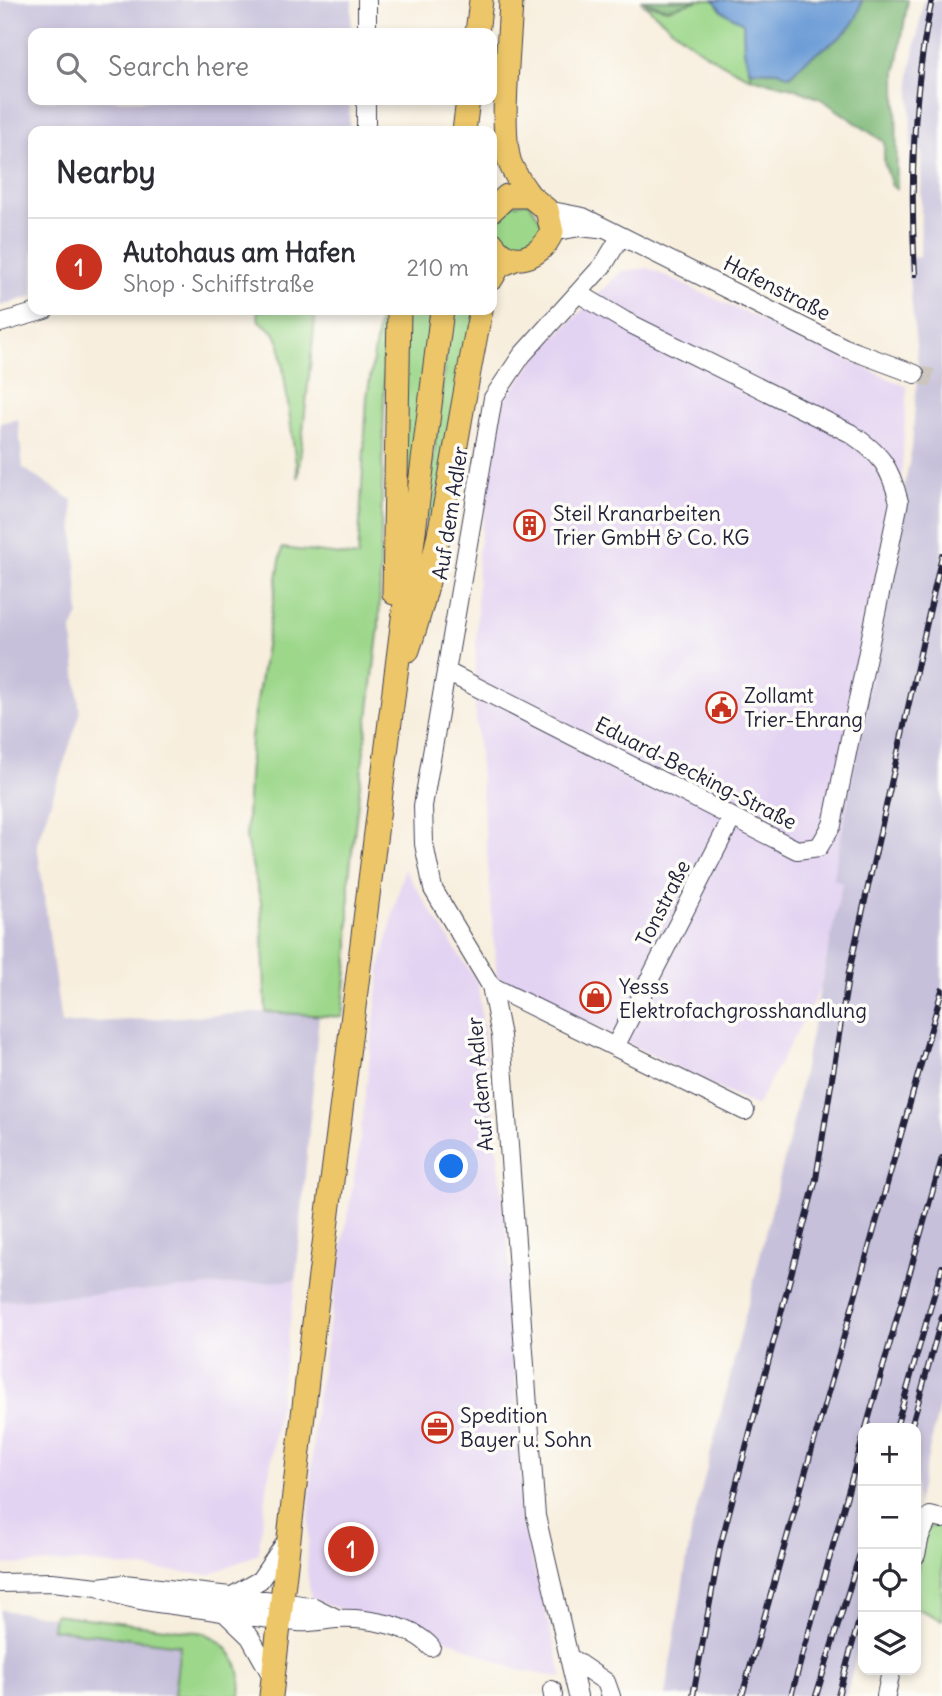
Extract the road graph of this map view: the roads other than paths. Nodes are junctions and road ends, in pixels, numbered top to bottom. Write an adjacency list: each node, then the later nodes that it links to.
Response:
1 (367, 0): 4 (street)
2 (481, 0): 5 (main road)
3 (511, 0): 11 (main road)
4 (367, 28)
5 (478, 28)
6 (366, 105): 8 (street)
7 (467, 105): 9 (main road)
8 (366, 126)
9 (465, 126)
10 (497, 205): 11 (main road)
11 (543, 212): 12 (street, Hafenstraße); 14 (main road)
12 (621, 236): 16 (street, Auf dem Adler); 22 (street, Hafenstraße)
13 (497, 248): 14 (main road)
14 (515, 259): 15 (main road)
15 (497, 269)
16 (578, 293): 24 (street, Auf dem Adler); 26 (street, Eduard-Becking-Straße)
17 (28, 315): 21 (street)
18 (399, 315): 23 (main road)
19 (441, 315): 23 (main road)
20 (480, 315): 25 (main road)
21 (0, 323)
22 (915, 374)
23 (396, 669): 25 (main road)
24 (447, 672): 26 (street, Eduard-Becking-Straße); 27 (street, Auf dem Adler)
25 (392, 696): 31 (main road)
26 (732, 818): 28 (street, Tonstraße)
27 (491, 986): 28 (street); 37 (street, Auf dem Adler)
28 (615, 1047): 29 (street)
29 (745, 1111)
30 (936, 1517): 32 (street)
31 (290, 1536): 34 (street); 35 (main road)
32 (917, 1549)
33 (0, 1584): 34 (street)
34 (227, 1604): 35 (street); 39 (street)
35 (282, 1611): 36 (street); 39 (main road)
36 (431, 1647)
37 (569, 1657): 40 (street, Auf dem Adler); 41 (street)
38 (890, 1675): 42 (street)
39 (272, 1687)
40 (578, 1696)
41 (611, 1696)
42 (886, 1696)

